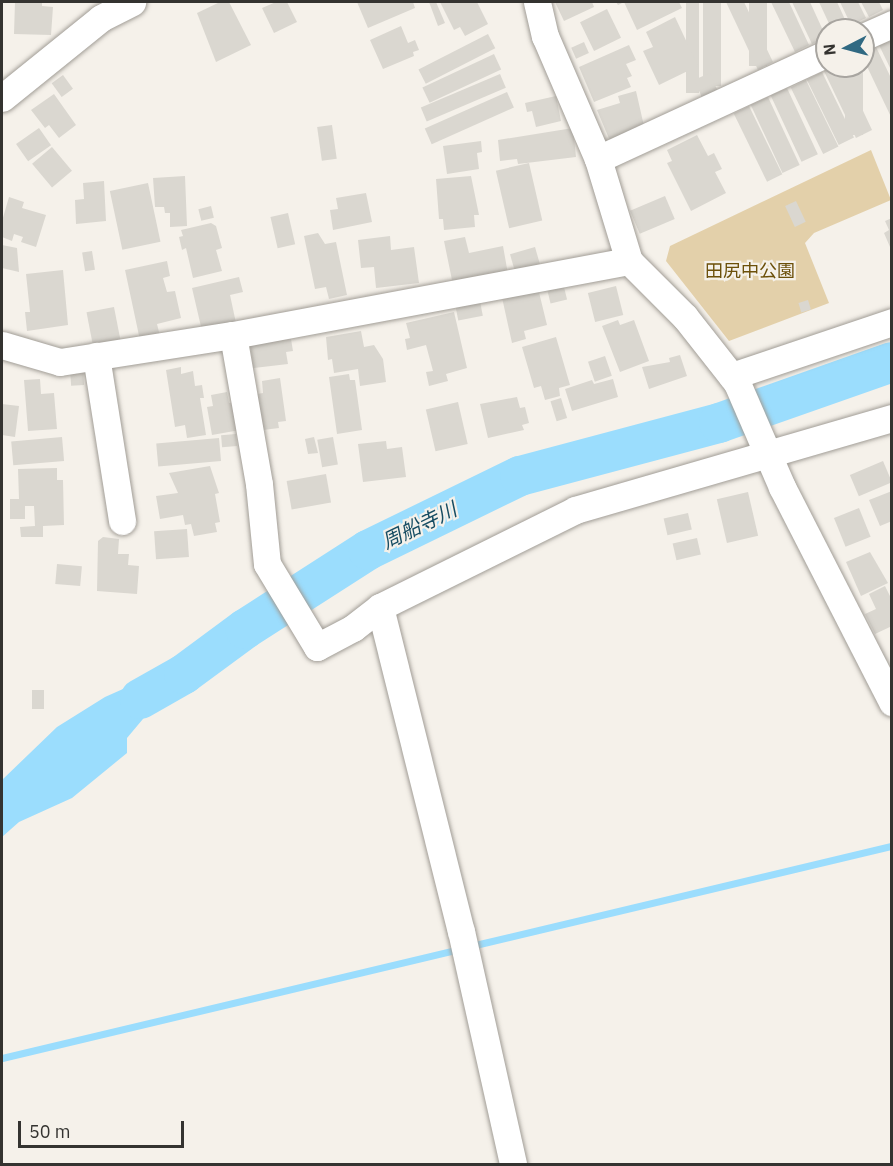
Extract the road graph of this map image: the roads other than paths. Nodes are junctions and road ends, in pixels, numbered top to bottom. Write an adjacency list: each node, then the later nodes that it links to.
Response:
1 (132, 2): 6 (street)
2 (537, 2): 7 (street)
3 (891, 24): 4 (street)
4 (875, 31)
5 (815, 60): 7 (street)
6 (2, 98)
7 (598, 159): 8 (street)
8 (629, 261): 10 (street); 13 (street)
9 (891, 322): 13 (street)
10 (233, 335): 12 (street); 17 (street)
11 (2, 345): 12 (street)
12 (96, 356): 16 (street)
13 (735, 380): 15 (street)
14 (891, 418): 15 (street)
15 (767, 451): 17 (street); 18 (street)
16 (122, 521)
17 (380, 607): 19 (street)
18 (891, 702)
19 (513, 1164)

